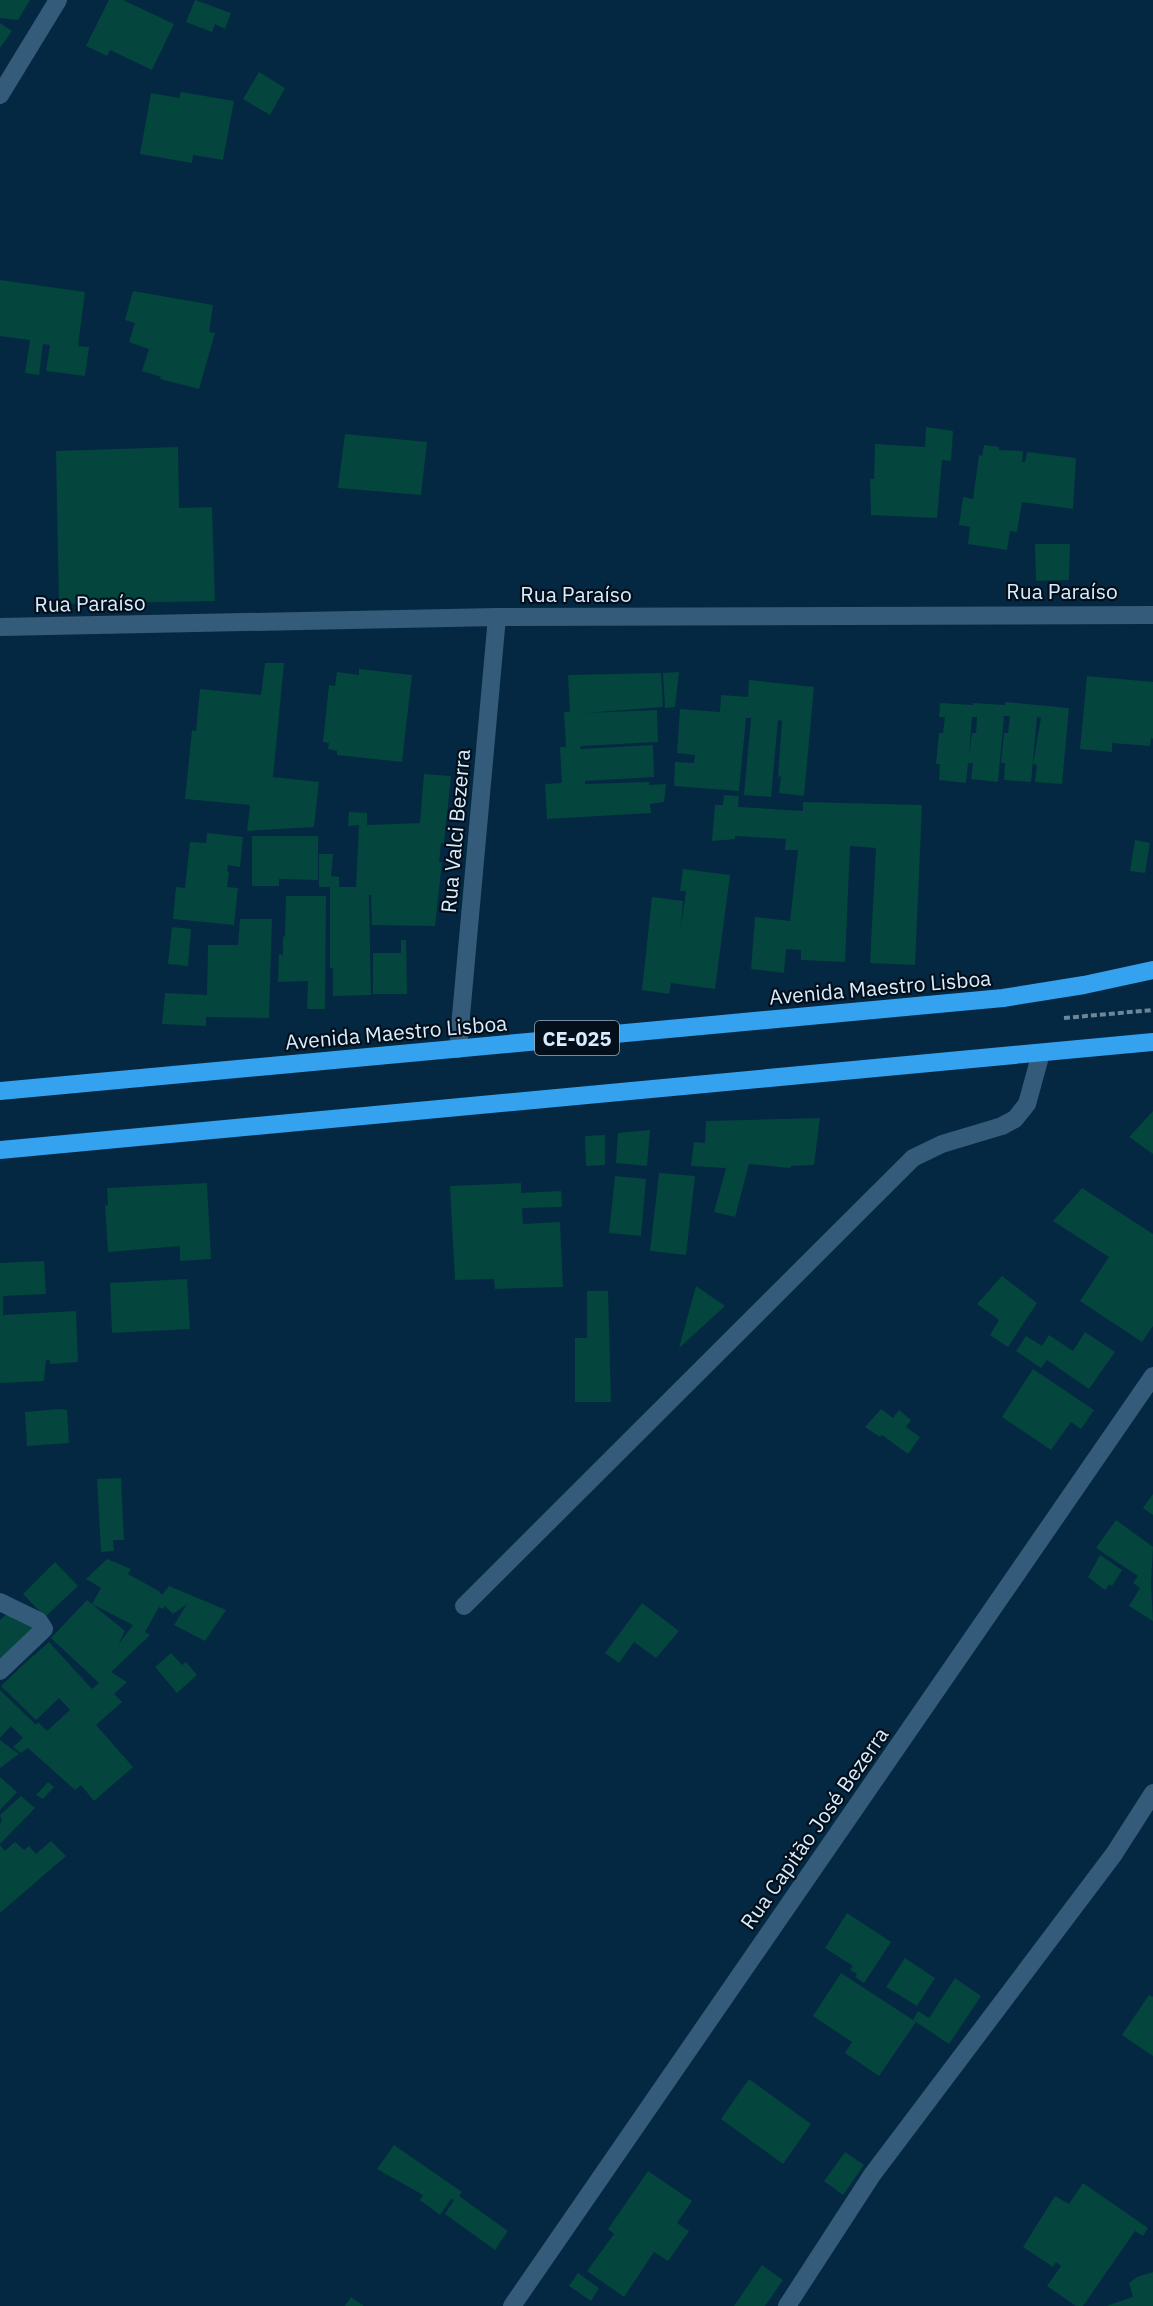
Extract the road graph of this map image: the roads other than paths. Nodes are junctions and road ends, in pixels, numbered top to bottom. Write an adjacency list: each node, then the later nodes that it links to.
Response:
1 (58, 0): 2 (street)
2 (0, 95)
3 (1153, 615): 4 (street, Rua Paraíso)
4 (496, 617): 5 (street, Rua Paraíso); 8 (street, Rua Valci Bezerra)
5 (0, 627)
6 (1153, 970): 8 (highway, Avenida Maestro Lisboa / CE-025)
7 (1153, 1042): 9 (highway)
8 (458, 1048): 10 (highway, Avenida Maestro Lisboa / CE-025)
9 (1041, 1053): 11 (highway); 14 (street)
10 (0, 1091)
11 (0, 1150)
12 (1153, 1376): 17 (street, Rua Capitão José Bezerra)
13 (0, 1602): 15 (street)
14 (464, 1606)
15 (0, 1671)
16 (1153, 1793): 18 (street)
17 (512, 2306)
18 (787, 2306)

